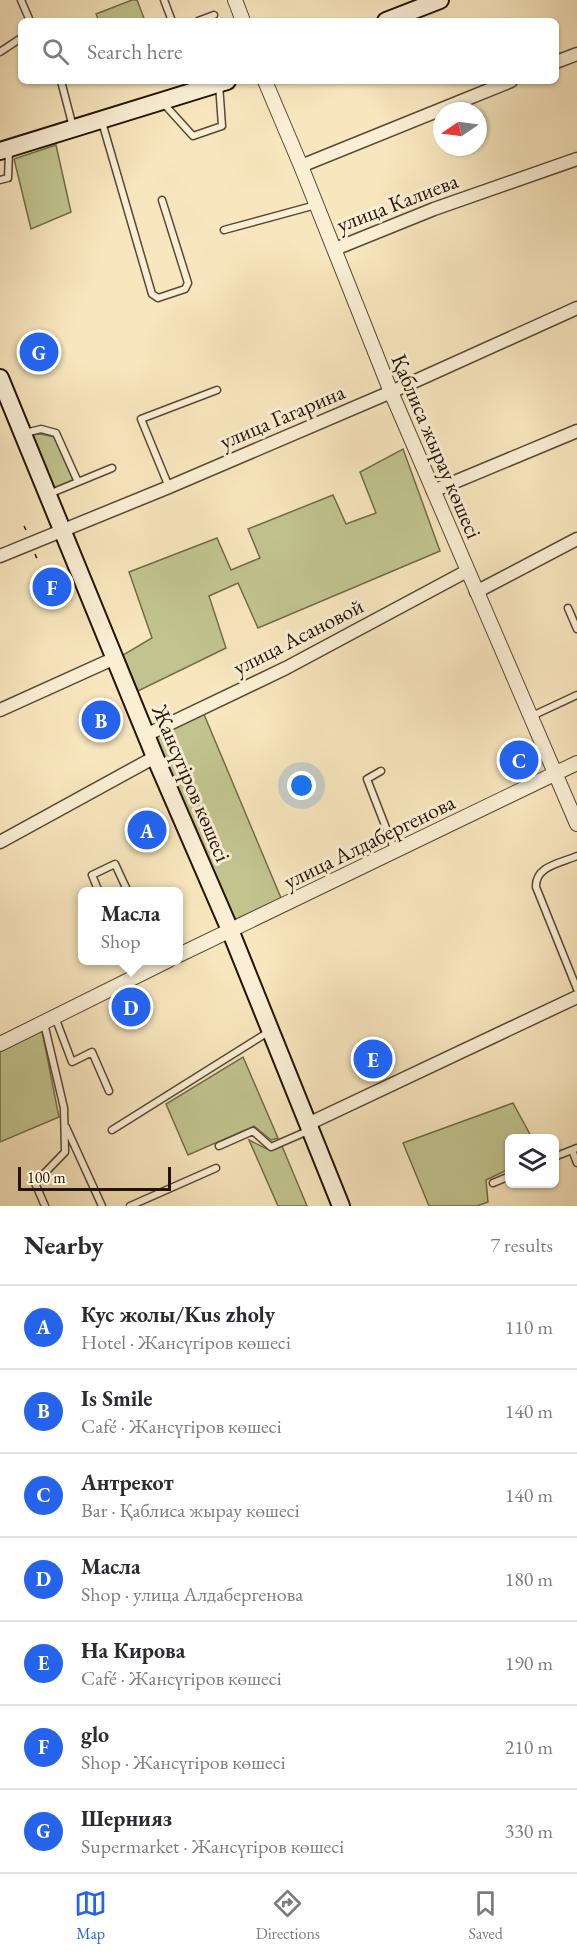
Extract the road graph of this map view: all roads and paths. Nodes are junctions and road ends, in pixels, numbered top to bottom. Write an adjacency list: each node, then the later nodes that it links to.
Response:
1 (21, 0): 6 (lane)
2 (164, 0): 7 (lane)
3 (235, 0): 9 (street)
4 (440, 0): 10 (main road)
5 (214, 15): 8 (lane)
6 (29, 18)
7 (171, 18)
8 (206, 18)
9 (242, 18)
10 (394, 18)
11 (18, 40): 12 (lane)
12 (0, 52)
13 (577, 54): 14 (street)
14 (559, 61)
15 (63, 84): 22 (lane)
16 (217, 84): 20 (main road)
17 (223, 84): 20 (lane)
18 (266, 84): 25 (street, Қаблиса жырау көшесі)
19 (504, 84): 25 (street)
20 (162, 101): 21 (main road)
21 (101, 120): 22 (main road); 27 (lane)
22 (74, 128): 23 (main road)
23 (5, 150): 26 (lane)
24 (577, 159): 30 (street, улица Калиева)
25 (301, 166): 28 (street, Қаблиса жырау көшесі)
26 (0, 180)
27 (162, 200)
28 (317, 205): 29 (lane); 30 (street, Қаблиса жырау көшесі)
29 (224, 230)
30 (335, 249): 34 (street, Қаблиса жырау көшесі)
31 (577, 308): 34 (street, улица Гагарина)
32 (0, 378): 36 (main road, Жансүгіров көшесі)
33 (217, 390): 39 (lane)
34 (391, 392): 39 (street, улица Гагарина); 40 (street, Қаблиса жырау көшесі)
35 (577, 431): 40 (street)
36 (24, 434): 38 (lane); 41 (main road, Жансүгіров көшесі)
37 (112, 468): 38 (lane)
38 (78, 482): 41 (lane)
39 (169, 487): 42 (street, улица Гагарина)
40 (433, 491): 45 (street, Қаблиса жырау көшесі)
41 (49, 495): 42 (main road, Жансүгіров көшесі)
42 (63, 529): 44 (street, улица Гагарина); 49 (main road, Жансүгіров көшесі)
43 (577, 539): 46 (street)
44 (0, 556)
45 (467, 571): 46 (street, Қаблиса жырау көшесі); 53 (street, улица Асановой)
46 (476, 592): 52 (street, Қаблиса жырау көшесі)
47 (568, 608): 48 (lane)
48 (577, 629)
49 (115, 658): 51 (street); 53 (main road, Жансүгіров көшесі)
50 (577, 695): 52 (lane)
51 (0, 710)
52 (531, 716): 57 (street, Қаблиса жырау көшесі)
53 (146, 735): 54 (main road, Жансүгіров көшесі)
54 (155, 757): 59 (street); 64 (main road, Жансүгіров көшесі)
55 (577, 763): 57 (street, улица Алдабергенова)
56 (381, 771): 60 (lane)
57 (556, 774): 58 (street, Қаблиса жырау көшесі); 60 (street, улица Алдабергенова)
58 (577, 824)
59 (0, 842)
60 (395, 852): 64 (street, улица Алдабергенова)
61 (577, 856): 69 (lane)
62 (97, 887): 63 (lane)
63 (126, 887)
64 (230, 930): 65 (street, улица Алдабергенова); 72 (main road, Жансүгіров көшесі)
65 (183, 953)
66 (131, 965): 68 (lane)
67 (159, 965): 68 (street)
68 (136, 977): 71 (street)
69 (577, 989)
70 (577, 997): 76 (street)
71 (50, 1019): 73 (street); 74 (lane); 75 (lane)
72 (271, 1031): 76 (main road, Жансүгіров көшесі); 77 (lane)
73 (0, 1044)
74 (109, 1091)
75 (64, 1124): 85 (lane); 86 (lane)
76 (309, 1127): 78 (lane); 88 (main road, Жансүгіров көшесі)
77 (112, 1130)
78 (219, 1146)
79 (575, 1149): 80 (lane); 81 (lane)
80 (559, 1155)
81 (577, 1163)
82 (216, 1168): 87 (lane)
83 (505, 1178): 84 (lane)
84 (493, 1183)
85 (45, 1206)
86 (102, 1206)
87 (130, 1206)
88 (341, 1206)

